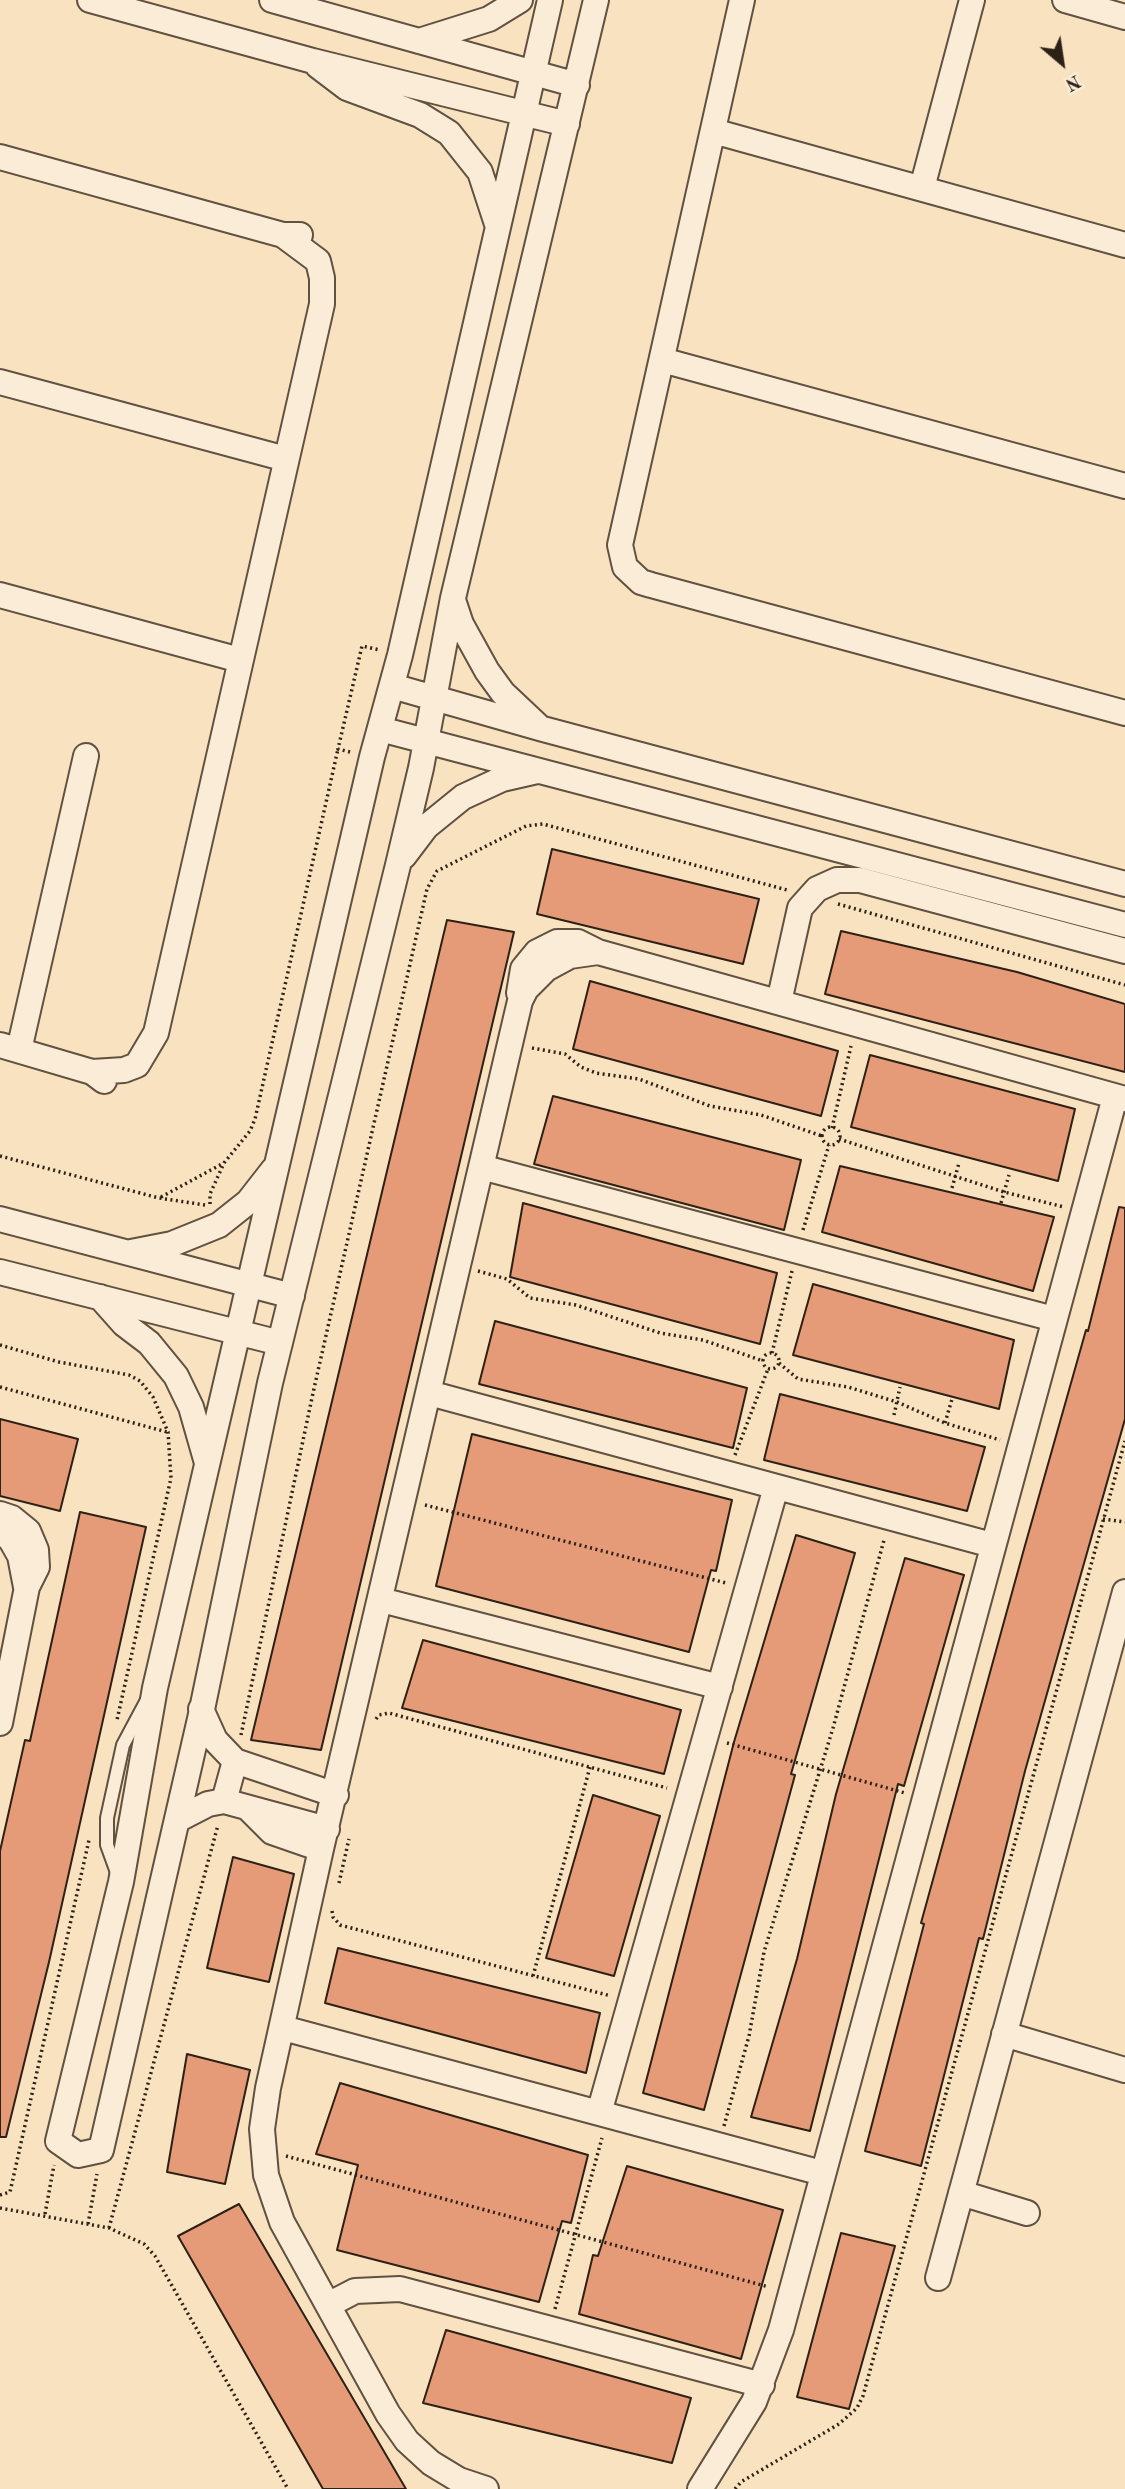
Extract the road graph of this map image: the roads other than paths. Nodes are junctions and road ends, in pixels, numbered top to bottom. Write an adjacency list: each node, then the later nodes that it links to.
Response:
1 (90, 0): 11 (street)
2 (272, 0): 10 (street)
3 (520, 0): 10 (street)
4 (550, 0): 12 (street)
5 (596, 0): 13 (street)
6 (743, 0): 16 (street)
7 (972, 0): 18 (street)
8 (1065, 0): 9 (street)
9 (1125, 17)
10 (419, 41): 12 (street)
11 (313, 61): 14 (street); 19 (street)
12 (534, 72): 13 (street); 14 (street)
13 (577, 85): 15 (street)
14 (525, 114): 15 (street); 19 (street)
15 (567, 124): 26 (street)
16 (713, 131): 18 (street); 21 (street)
17 (0, 157): 23 (street)
18 (922, 188): 20 (street)
19 (499, 229): 28 (street)
20 (1125, 245)
21 (662, 360): 24 (street); 30 (street)
22 (0, 382): 23 (street)
23 (286, 459): 27 (street)
24 (1125, 486)
25 (0, 595): 27 (street)
26 (453, 598): 29 (street); 32 (street)
27 (240, 660): 41 (street)
28 (392, 686): 29 (street); 31 (street)
29 (434, 698): 32 (street); 33 (street)
30 (1125, 713)
31 (380, 729): 33 (street); 43 (street)
32 (543, 729): 37 (street)
33 (426, 741): 35 (street); 36 (street)
34 (86, 756): 41 (street)
35 (545, 770): 36 (street); 38 (street)
36 (398, 865): 49 (street)
37 (1125, 884)
38 (1125, 925)
39 (1125, 951): 40 (street)
40 (779, 1002): 42 (street); 44 (street)
41 (9, 1047)
42 (1120, 1098): 51 (street)
43 (280, 1157): 46 (street); 48 (street)
44 (481, 1167): 51 (street); 54 (street)
45 (0, 1219): 46 (street)
46 (122, 1253): 48 (street)
47 (0, 1272): 50 (street)
48 (250, 1286): 49 (street); 52 (street)
49 (292, 1296): 53 (street)
50 (100, 1297): 52 (street); 55 (street)
51 (1054, 1319): 59 (street)
52 (239, 1332): 53 (street); 55 (street)
53 (280, 1343): 64 (street)
54 (429, 1393): 56 (street); 62 (street)
55 (208, 1466): 69 (street)
56 (776, 1487): 59 (street); 63 (street)
57 (0, 1514): 60 (street)
58 (0, 1530): 60 (street)
59 (992, 1545): 75 (street)
60 (26, 1587): 65 (street)
61 (1125, 1592): 72 (street)
62 (381, 1600): 63 (street); 67 (street)
63 (720, 1687): 74 (street)
64 (201, 1709): 66 (street); 69 (street)
65 (0, 1723)
66 (235, 1761): 67 (street); 68 (street)
67 (336, 1795): 70 (street)
68 (235, 1803): 69 (street); 70 (street)
69 (177, 1821)
70 (333, 1838): 71 (street)
71 (282, 2028): 74 (street); 79 (street)
72 (1004, 2034): 73 (street); 76 (street)
73 (1125, 2070)
74 (604, 2114): 75 (street)
75 (822, 2173): 80 (street)
76 (961, 2193): 77 (street); 78 (street)
77 (1027, 2213)
78 (938, 2278)
79 (328, 2305): 80 (street); 81 (street)
80 (762, 2385): 82 (street)
81 (486, 2489)
82 (700, 2489)

